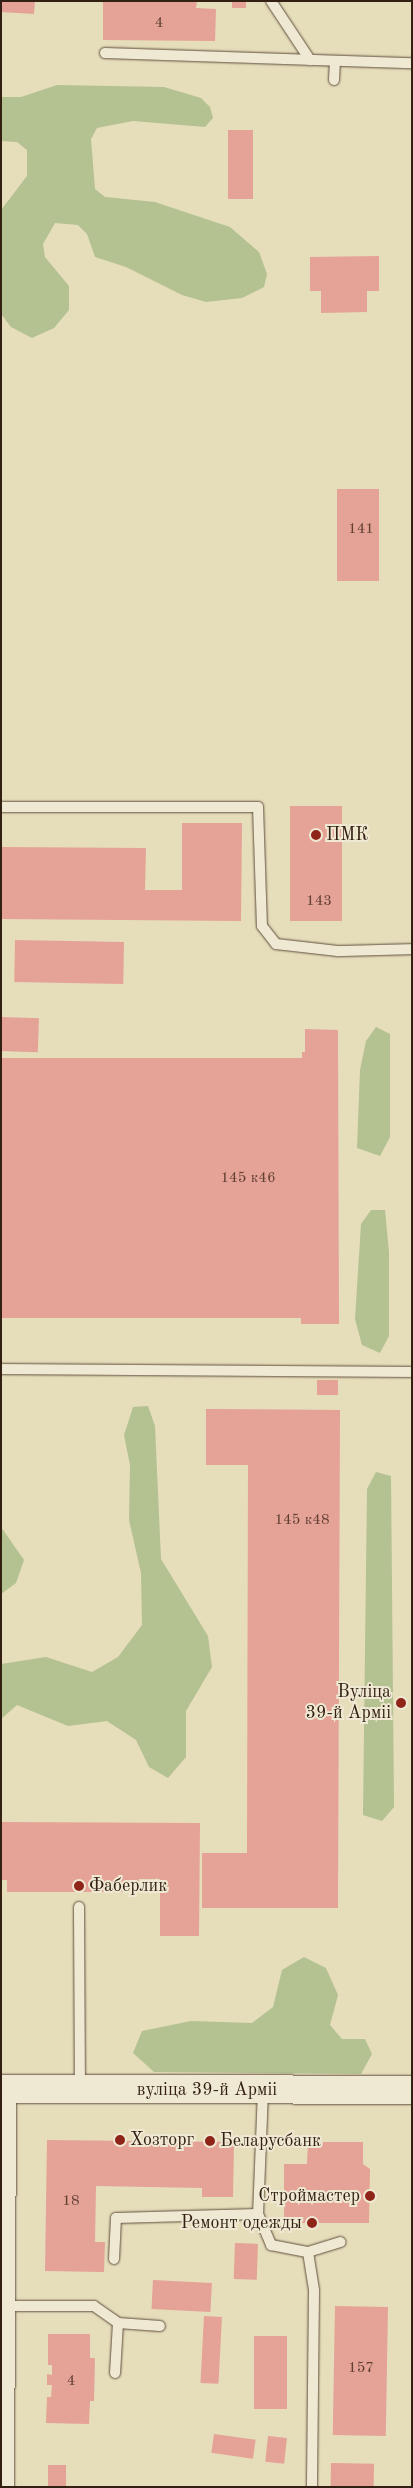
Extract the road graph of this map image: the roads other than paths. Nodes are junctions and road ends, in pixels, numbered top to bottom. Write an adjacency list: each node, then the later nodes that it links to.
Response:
1 (271, 1): 3 (lane)
2 (106, 53): 3 (lane)
3 (310, 60): 4 (lane)
4 (334, 61): 5 (lane); 6 (lane)
5 (412, 63)
6 (334, 80)
7 (1, 807): 8 (lane)
8 (412, 949)
9 (1, 1369): 10 (lane)
10 (412, 1372)
11 (79, 1907): 13 (lane)
12 (3, 2089): 13 (street, вуліца 39-й Арміі); 16 (street)
13 (80, 2090): 14 (street, вуліца 39-й Арміі)
14 (264, 2090): 15 (street, вуліца 39-й Арміі); 17 (lane)
15 (412, 2090)
16 (3, 2203): 21 (street)
17 (258, 2214): 19 (lane); 20 (lane)
18 (341, 2242): 19 (lane)
19 (308, 2252): 26 (lane)
20 (114, 2259)
21 (3, 2306): 22 (lane); 25 (street)
22 (118, 2324): 23 (lane); 24 (lane)
23 (160, 2326)
24 (115, 2373)
25 (3, 2487)
26 (312, 2487)

